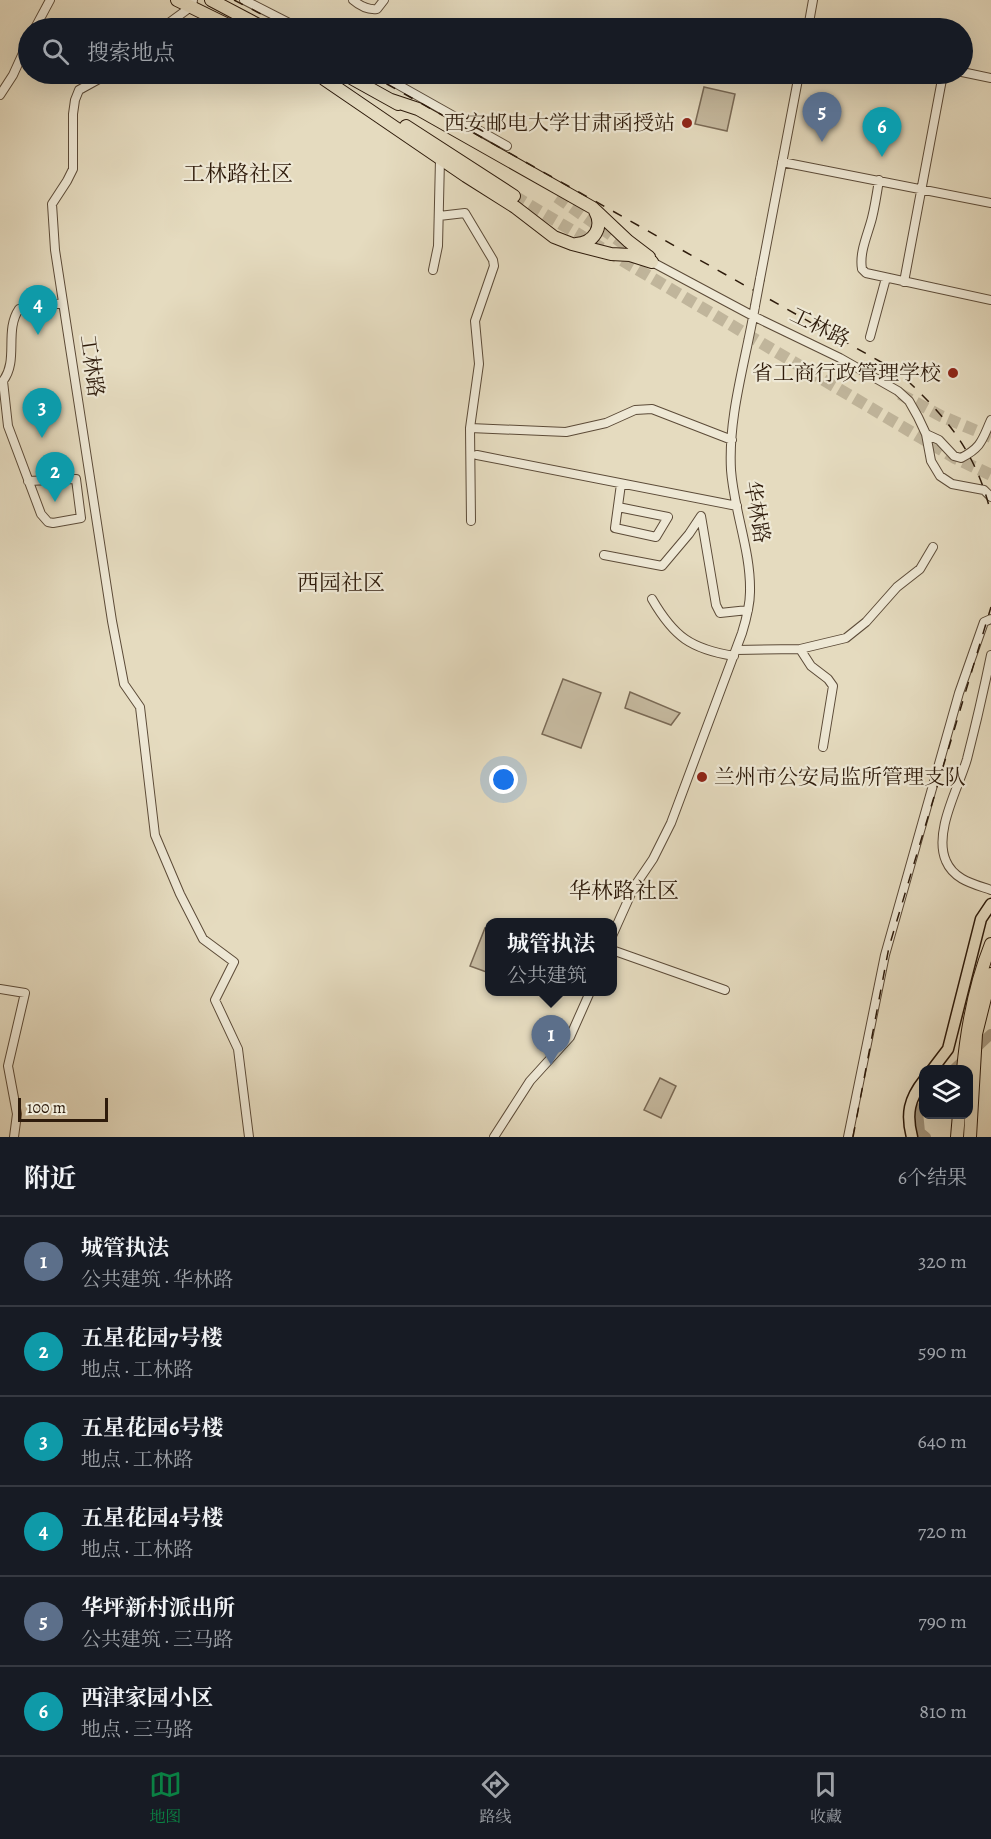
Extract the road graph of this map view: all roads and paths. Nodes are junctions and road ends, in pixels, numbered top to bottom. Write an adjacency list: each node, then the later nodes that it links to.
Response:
1 (50, 0): 9 (street)
2 (177, 0): 8 (highway)
3 (211, 0): 12 (highway)
4 (244, 0): 13 (street)
5 (353, 0): 6 (street)
6 (384, 0)
7 (813, 0): 14 (street)
8 (193, 3): 10 (street); 11 (highway)
9 (40, 18)
10 (174, 18)
11 (218, 18)
12 (245, 18)
13 (279, 18)
14 (810, 18)
15 (18, 64): 25 (street)
16 (973, 74): 17 (street)
17 (991, 78)
18 (90, 84): 44 (street, 工林路)
19 (331, 84): 29 (highway)
20 (335, 84): 33 (highway)
21 (362, 84): 26 (highway)
22 (394, 84): 27 (street)
23 (797, 84): 30 (street, 华林路)
24 (941, 84): 32 (street)
25 (0, 95)
26 (391, 100): 27 (highway); 34 (highway)
27 (477, 136): 28 (street); 36 (highway)
28 (507, 147)
29 (440, 159): 37 (street); 38 (highway)
30 (782, 162): 31 (street); 45 (street, 华林路, bridge)
31 (879, 180): 32 (street); 41 (street)
32 (921, 188): 35 (street); 42 (street)
33 (514, 196)
34 (557, 197)
35 (991, 203)
36 (593, 208): 38 (highway); 39 (highway)
37 (439, 216): 40 (street); 49 (street)
38 (572, 244): 39 (highway)
39 (652, 262): 45 (street, 工林路)
40 (434, 270)
41 (886, 278): 42 (street); 46 (street)
42 (904, 282): 43 (street)
43 (991, 300)
44 (63, 303): 48 (street); 82 (street, 工林路)
45 (753, 316): 50 (street, 工林路); 51 (street, 华林路)
46 (870, 337)
47 (991, 420): 50 (street)
48 (4, 428): 53 (street)
49 (470, 428): 51 (street); 58 (street)
50 (926, 434): 55 (street, 工林路)
51 (732, 440): 56 (street, 华林路)
52 (477, 455): 54 (street)
53 (28, 481): 53 (street)
54 (621, 484): 56 (street); 57 (street)
55 (991, 496)
56 (737, 506): 62 (street, 华林路)
57 (618, 507): 57 (street)
58 (471, 521)
59 (933, 547): 64 (street)
60 (604, 555): 62 (street)
61 (652, 599): 65 (street)
62 (748, 610): 65 (street, 华林路)
63 (991, 619): 84 (street)
64 (800, 649): 65 (street); 67 (street)
65 (735, 653): 70 (street, 华林路)
66 (991, 655): 68 (street)
67 (823, 747)
68 (991, 890)
69 (991, 904): 77 (main road)
70 (617, 925)
71 (991, 945): 78 (highway)
72 (617, 952): 75 (street)
73 (991, 974): 87 (highway)
74 (0, 989): 81 (street)
75 (725, 990)
76 (588, 996): 83 (street)
77 (936, 1065)
78 (964, 1065)
79 (919, 1086): 85 (main road)
80 (959, 1119): 86 (highway)
81 (14, 1137)
82 (249, 1137)
83 (494, 1137)
84 (848, 1137)
85 (912, 1137)
86 (957, 1137)
87 (970, 1137)

